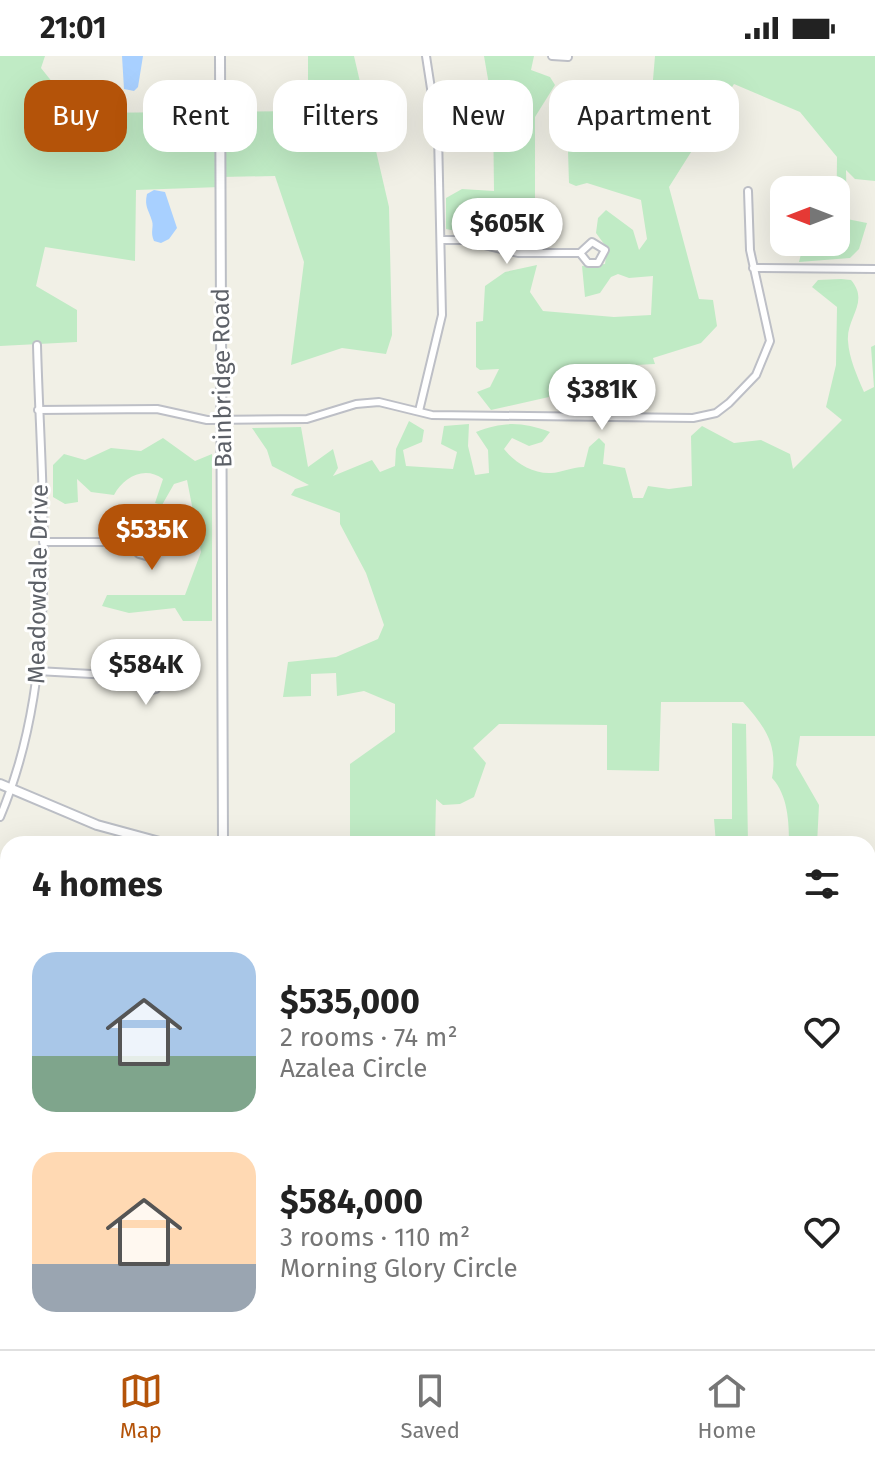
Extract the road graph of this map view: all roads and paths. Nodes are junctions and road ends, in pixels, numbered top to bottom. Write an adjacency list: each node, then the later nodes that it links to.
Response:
1 (220, 56): 13 (street, Bainbridge Road)
2 (426, 56): 6 (street)
3 (552, 56): 4 (street)
4 (568, 57)
5 (748, 191): 8 (street)
6 (442, 240): 7 (street); 12 (street)
7 (580, 253)
8 (753, 268): 9 (street); 12 (street)
9 (875, 269)
10 (37, 345): 11 (street, Meadowdale Drive)
11 (38, 410): 13 (street); 14 (street, Meadowdale Drive)
12 (419, 411): 13 (street)
13 (224, 419): 22 (street, Bainbridge Road)
14 (43, 542): 15 (street); 16 (street, Meadowdale Drive)
15 (127, 542): 15 (street)
16 (37, 671): 17 (street); 19 (street, Meadowdale Drive)
17 (128, 676): 17 (street)
18 (0, 784): 19 (street)
19 (12, 789): 20 (street, Meadowdale Drive); 21 (street)
20 (0, 817)
21 (138, 836)
22 (223, 836)

